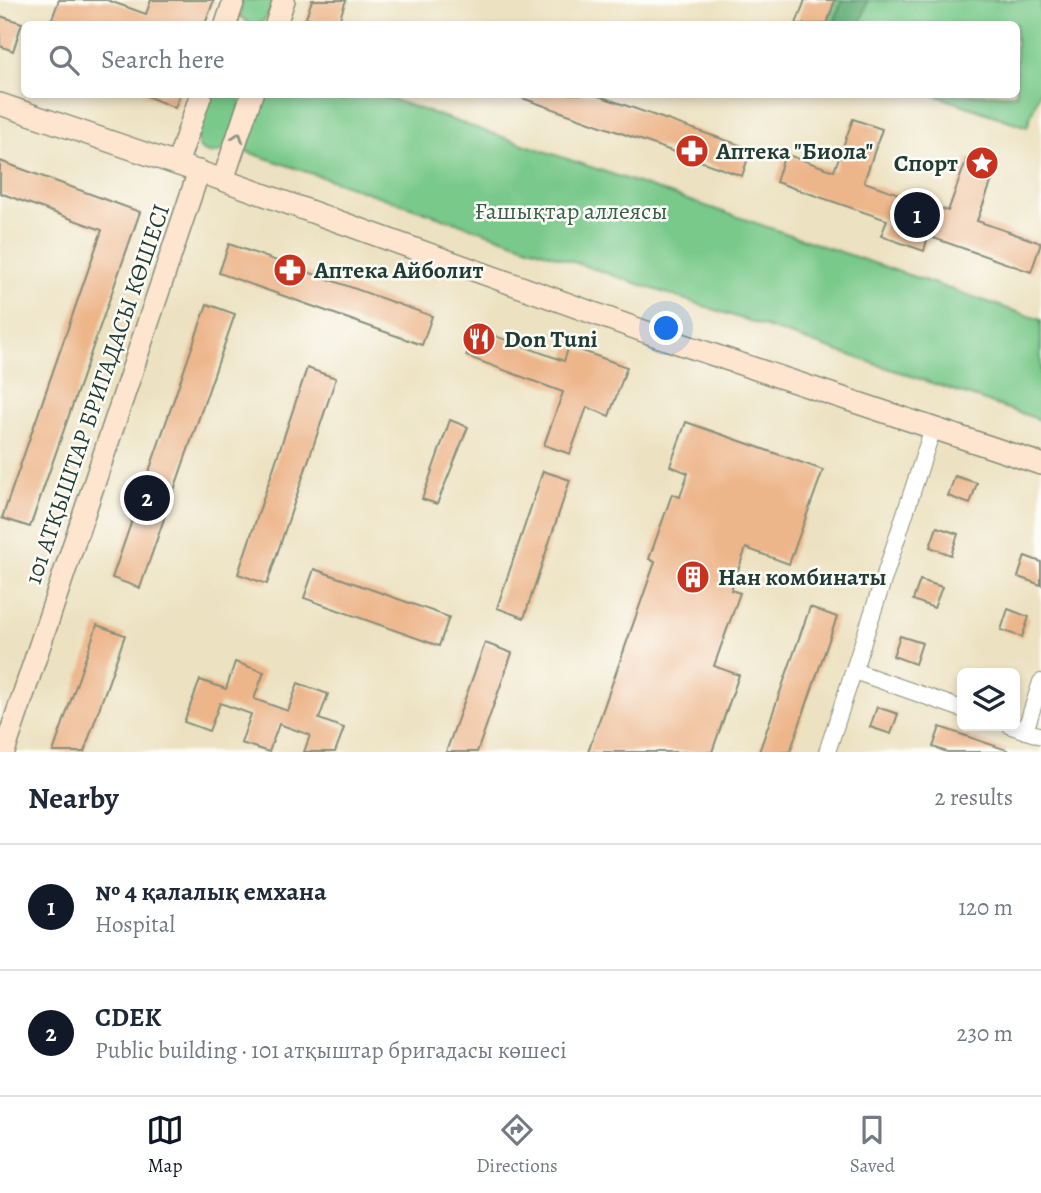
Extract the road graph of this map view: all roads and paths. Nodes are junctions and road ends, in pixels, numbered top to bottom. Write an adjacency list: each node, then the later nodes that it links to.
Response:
1 (234, 0): 3 (street)
2 (284, 0): 4 (street)
3 (227, 21)
4 (277, 21)
5 (200, 98): 8 (street)
6 (251, 98): 10 (street, one-way to 6)
7 (0, 104): 8 (street)
8 (177, 164): 9 (street)
9 (199, 171): 10 (street); 19 (street, 101 АТҚЫШТАР БРИГАДАСЫ КӨШЕСІ)
10 (223, 180): 11 (street)
11 (933, 428): 12 (street); 13 (street)
12 (1041, 464)
13 (854, 671): 15 (street); 20 (street)
14 (1041, 682): 16 (street)
15 (957, 707)
16 (1020, 724)
17 (1020, 729): 18 (street)
18 (1041, 736)
19 (4, 752)
20 (827, 752)

